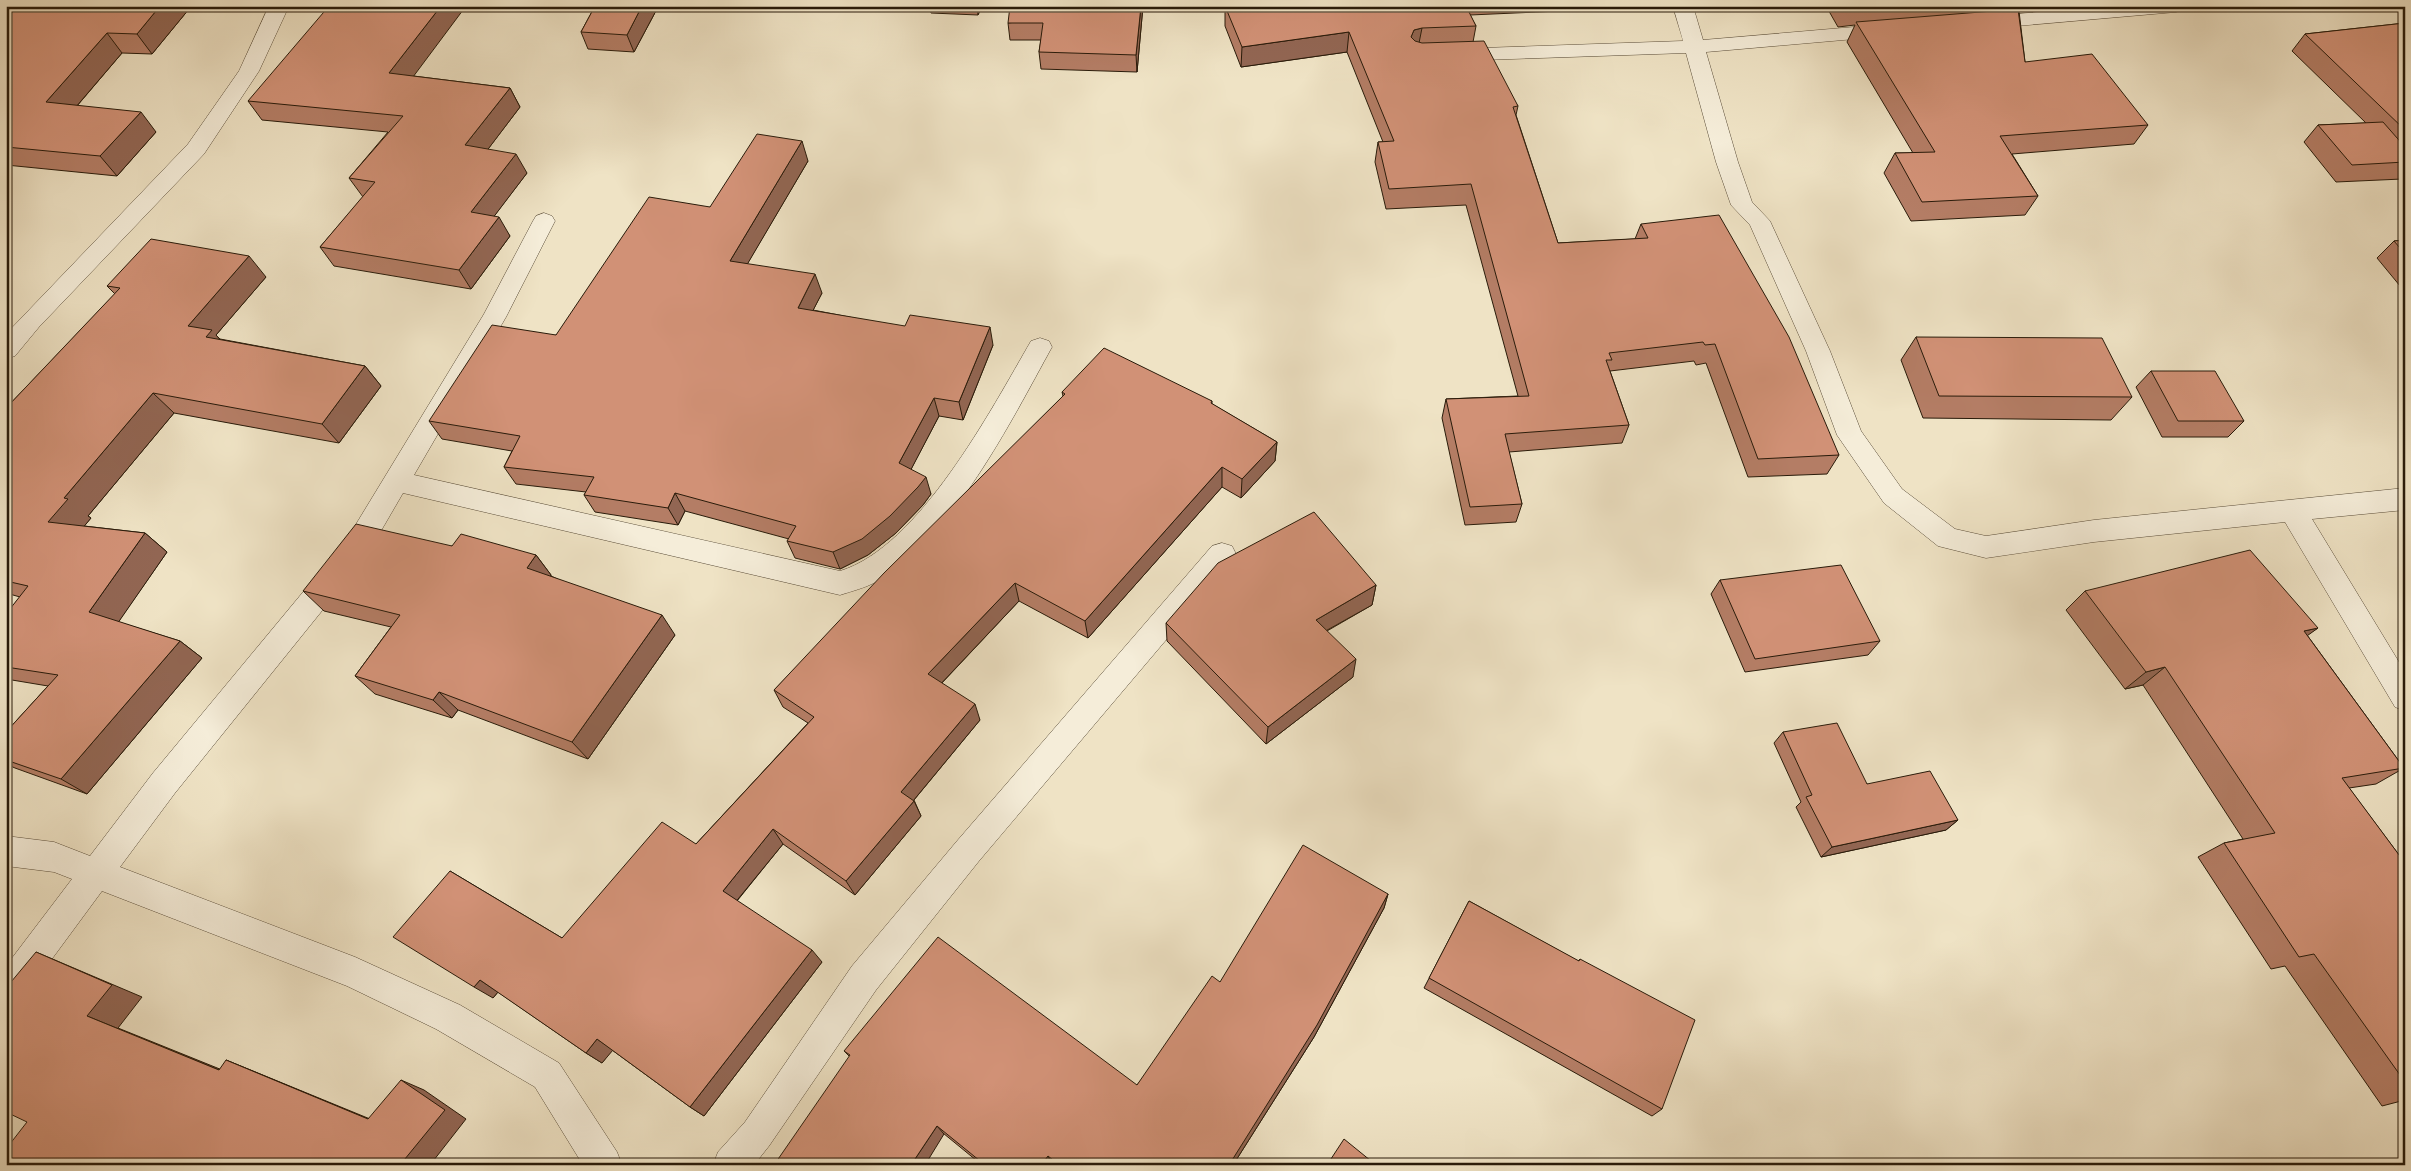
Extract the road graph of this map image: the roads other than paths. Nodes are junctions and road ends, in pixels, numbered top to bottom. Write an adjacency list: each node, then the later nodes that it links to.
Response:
1 (279, 6): 10 (street)
2 (1684, 6): 6 (street)
3 (2176, 6): 4 (street)
4 (1961, 24)
5 (1912, 28): 6 (street)
6 (1696, 47): 7 (street); 13 (street)
7 (1439, 56)
8 (544, 221): 11 (street)
9 (1040, 347): 11 (street)
10 (6, 350)
11 (396, 481): 17 (street)
12 (2405, 499): 13 (street)
13 (2292, 510): 15 (street)
14 (1222, 554): 20 (street)
15 (2405, 698)
16 (6, 851): 17 (street)
17 (98, 874): 18 (street); 19 (street)
18 (6, 993)
19 (604, 1165)
20 (732, 1165)

